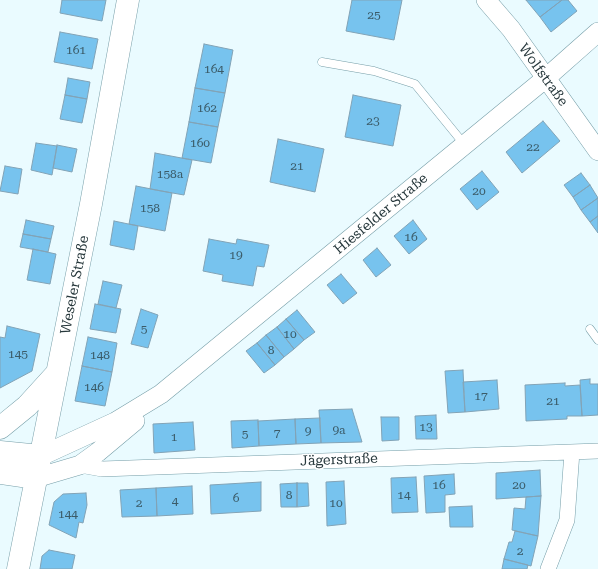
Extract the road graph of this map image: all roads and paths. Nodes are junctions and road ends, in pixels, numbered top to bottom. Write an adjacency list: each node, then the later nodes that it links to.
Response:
1 (128, 0): 10 (main road, Weseler Straße)
2 (486, 0): 5 (street, Wolfstraße)
3 (598, 32): 5 (street, Hiesfelder Straße)
4 (322, 62): 6 (lane)
5 (546, 78): 6 (street, Hiesfelder Straße); 7 (street, Wolfstraße)
6 (464, 144): 11 (street, Hiesfelder Straße)
7 (598, 151)
8 (590, 330): 9 (lane)
9 (598, 340)
10 (58, 372): 12 (main road); 16 (main road, Weseler Straße)
11 (161, 394): 16 (street, Hiesfelder Straße); 17 (street, Hiesfelder Straße)
12 (0, 428)
13 (598, 451): 15 (street, Jägerstraße)
14 (0, 452): 16 (main road)
15 (572, 452): 17 (street, Jägerstraße); 21 (street)
16 (41, 456): 19 (main road, Weseler Straße)
17 (80, 465): 19 (street, Hiesfelder Straße)
18 (0, 473): 19 (main road)
19 (36, 478): 20 (main road, Weseler Straße)
20 (18, 569)
21 (548, 569)

